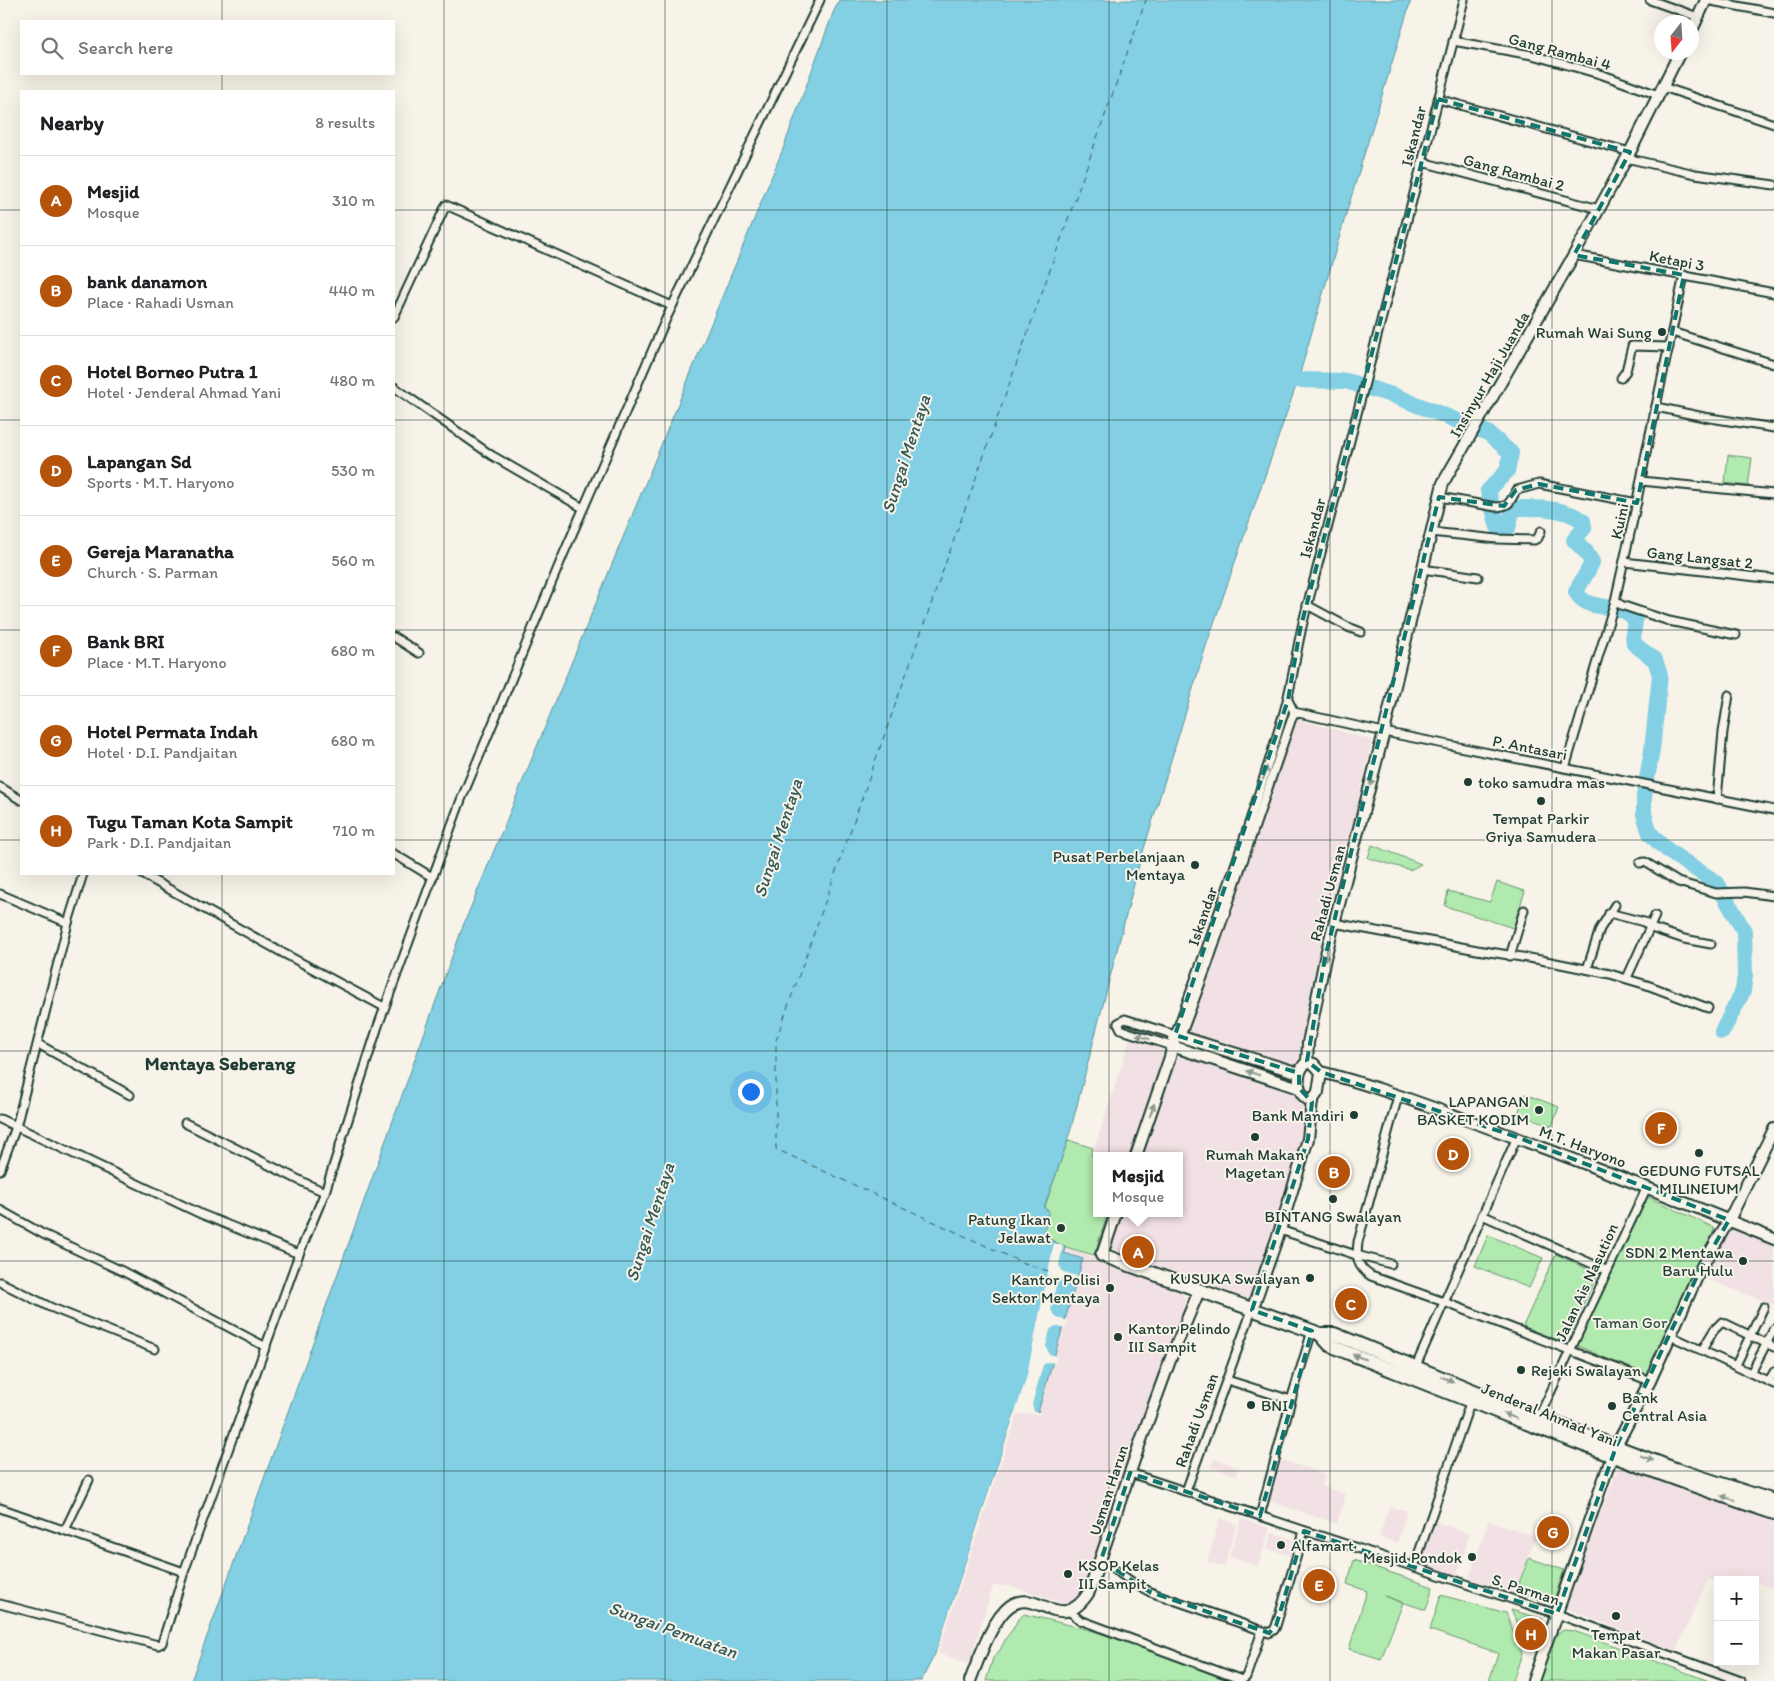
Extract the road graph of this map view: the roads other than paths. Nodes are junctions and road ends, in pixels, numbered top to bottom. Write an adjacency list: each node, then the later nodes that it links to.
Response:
1 (820, 0): 20 (street)
2 (1464, 0): 8 (street, Iskandar)
3 (1650, 0): 6 (street)
4 (1706, 0): 5 (street); 7 (street)
5 (1774, 13)
6 (1692, 15)
7 (1699, 15)
8 (1453, 41): 10 (street, Gang Rambai 4); 11 (street, Iskandar)
9 (1676, 60): 10 (street, Insinyur Haji Juanda)
10 (1661, 91): 12 (street, Gang Rambai 4); 13 (street, Insinyur Haji Juanda)
11 (1438, 99): 13 (street); 14 (street, Iskandar)
12 (1774, 124)
13 (1628, 155): 15 (street); 16 (street, Insinyur Haji Juanda)
14 (1422, 162): 16 (street, Gang Rambai 2); 41 (street, Iskandar)
15 (1774, 185)
16 (1599, 209): 17 (street, Insinyur Haji Juanda)
17 (1574, 255): 18 (street, Ketapi 3); 31 (street, Insinyur Haji Juanda)
18 (1684, 275): 19 (street, Ketapi 3); 22 (street, Kuini)
19 (1774, 293)
20 (672, 306): 21 (street); 33 (street)
21 (395, 316)
22 (1672, 332): 23 (street, Kuini); 24 (street)
23 (1668, 347): 25 (street); 27 (street, Kuini)
24 (1774, 364)
25 (1621, 378)
26 (395, 388): 33 (street)
27 (1656, 406): 28 (street); 29 (street, Kuini)
28 (1774, 428)
29 (1641, 481): 30 (street); 32 (street, Kuini)
30 (1774, 494)
31 (1439, 498): 32 (street); 35 (street, Insinyur Haji Juanda)
32 (1637, 503): 36 (street, Kuini)
33 (583, 508): 59 (street)
34 (1541, 531): 35 (street)
35 (1431, 532): 37 (street, Insinyur Haji Juanda)
36 (1624, 562): 39 (street, Gang Langsat 2); 40 (street, Kuini)
37 (1422, 569): 38 (street); 49 (street, Insinyur Haji Juanda)
38 (1478, 577)
39 (1774, 579)
40 (1615, 602): 43 (street); 50 (street, Kuini)
41 (1307, 605): 42 (street); 47 (street, Iskandar)
42 (1361, 632)
43 (1736, 634)
44 (395, 638): 45 (street)
45 (419, 653)
46 (1729, 695): 53 (street)
47 (1288, 700): 48 (street); 75 (street, Iskandar, one-way to 47)
48 (1294, 712): 49 (street, P. Antasari); 75 (street, Iskandar)
49 (1384, 732): 50 (street, P. Antasari); 67 (street, Rahadi Usman, one-way to 67)
50 (1565, 768): 53 (street, P. Antasari)
51 (0, 787): 52 (street)
52 (20, 799)
53 (1717, 799): 54 (street, P. Antasari)
54 (1774, 810)
55 (395, 855): 59 (street)
56 (1640, 863): 61 (street)
57 (83, 875): 66 (street)
58 (144, 875): 73 (street)
59 (432, 877): 73 (street)
60 (0, 894): 66 (street)
61 (1774, 896)
62 (1615, 905): 64 (street)
63 (1524, 910): 70 (street)
64 (1609, 913): 68 (street); 71 (street)
65 (1655, 916): 68 (street)
66 (68, 923): 76 (street)
67 (1334, 923): 70 (street); 78 (street, Rahadi Usman, one-way to 78)
68 (1651, 928): 69 (street); 72 (street)
69 (1711, 944)
70 (1510, 956): 71 (street)
71 (1587, 969): 72 (street)
72 (1626, 978): 74 (street)
73 (384, 1007): 93 (street)
74 (1708, 1008)
75 (1178, 1035): 77 (street, Iskandar); 77 (street, one-way to 75); 80 (street)
76 (38, 1044): 82 (street); 87 (street)
77 (1174, 1046): 81 (street, one-way to 77); 90 (street, Iskandar, one-way to 77)
78 (1307, 1062): 79 (street); 80 (street)
79 (1320, 1072): 83 (street, M.T. Haryono); 84 (street, Rahadi Usman)
80 (1299, 1073): 81 (street)
81 (1299, 1088): 84 (street)
82 (130, 1095)
83 (1398, 1096): 89 (street, M.T. Haryono); 102 (street)
84 (1312, 1101): 98 (street, Rahadi Usman)
85 (0, 1119): 87 (street)
86 (185, 1123): 93 (street)
87 (16, 1127): 91 (street); 100 (street)
88 (1774, 1128): 97 (street)
89 (1517, 1137): 92 (street, M.T. Haryono); 95 (street)
90 (1137, 1152)
91 (0, 1170)
92 (1647, 1187): 97 (street, M.T. Haryono); 104 (street, Jalan Ais Nasution)
93 (325, 1192): 100 (street)
94 (0, 1210): 115 (street)
95 (1482, 1215): 104 (street); 107 (street)
96 (1115, 1217): 101 (street)
97 (1729, 1220): 99 (street, M.T. Haryono); 112 (street)
98 (1280, 1230): 102 (street); 109 (street, Rahadi Usman)
99 (1774, 1240)
100 (299, 1254): 115 (street)
101 (1102, 1255): 106 (highway, Jenderal Ahmad Yani)
102 (1356, 1255): 103 (street); 107 (street)
103 (1391, 1264)
104 (1606, 1270): 117 (street, Jalan Ais Nasution)
105 (0, 1282): 116 (street)
106 (1198, 1291): 109 (highway, Jenderal Ahmad Yani); 130 (street, Usman Harun)
107 (1444, 1302): 117 (street); 119 (street)
108 (1764, 1307): 113 (street)
109 (1252, 1310): 111 (highway, Jenderal Ahmad Yani); 123 (street, Rahadi Usman)
110 (1774, 1329): 114 (street)
111 (1316, 1333): 119 (highway, Jenderal Ahmad Yani); 126 (street); 127 (highway, Jenderal Ahmad Yani, one-way to 111)
112 (1670, 1336): 118 (street); 124 (street)
113 (1751, 1336): 114 (street); 118 (street); 120 (street)
114 (1770, 1346): 122 (street)
115 (266, 1347): 141 (street)
116 (155, 1349)
117 (1569, 1350): 124 (street); 128 (street, Jalan Ais Nasution)
118 (1702, 1350): 120 (street)
119 (1416, 1366): 128 (highway, Jenderal Ahmad Yani, one-way to 128)
120 (1736, 1366): 122 (street)
121 (1774, 1372): 125 (street)
122 (1751, 1373): 125 (street)
123 (1227, 1380): 126 (street); 132 (street, Rahadi Usman)
124 (1650, 1382): 129 (street)
125 (1772, 1383)
126 (1291, 1400): 136 (street)
127 (1471, 1400): 128 (highway, Jenderal Ahmad Yani, one-way to 127); 140 (street)
128 (1536, 1421): 129 (highway, Jenderal Ahmad Yani)
129 (1614, 1451): 133 (highway, Jenderal Ahmad Yani, one-way to 133); 135 (highway, Jenderal Ahmad Yani, one-way to 129); 144 (street)
130 (1130, 1473): 132 (street, S. Parman); 139 (street, Usman Harun)
131 (89, 1480): 137 (street)
132 (1186, 1491): 136 (street, S. Parman)
133 (1774, 1501)
134 (0, 1508): 137 (street)
135 (1774, 1513)
136 (1260, 1516): 138 (street, S. Parman)
137 (65, 1530): 141 (street)
138 (1304, 1531): 140 (street, S. Parman); 145 (street)
139 (1101, 1560): 143 (street, Usman Harun); 145 (street)
140 (1414, 1567): 144 (street, S. Parman)
141 (184, 1572): 142 (street)
142 (0, 1604)
143 (1069, 1611): 145 (street); 146 (street)
144 (1557, 1614): 147 (street); 148 (street, S. Parman)
145 (1262, 1631)
146 (970, 1681)
147 (1533, 1681)
148 (1740, 1681)

